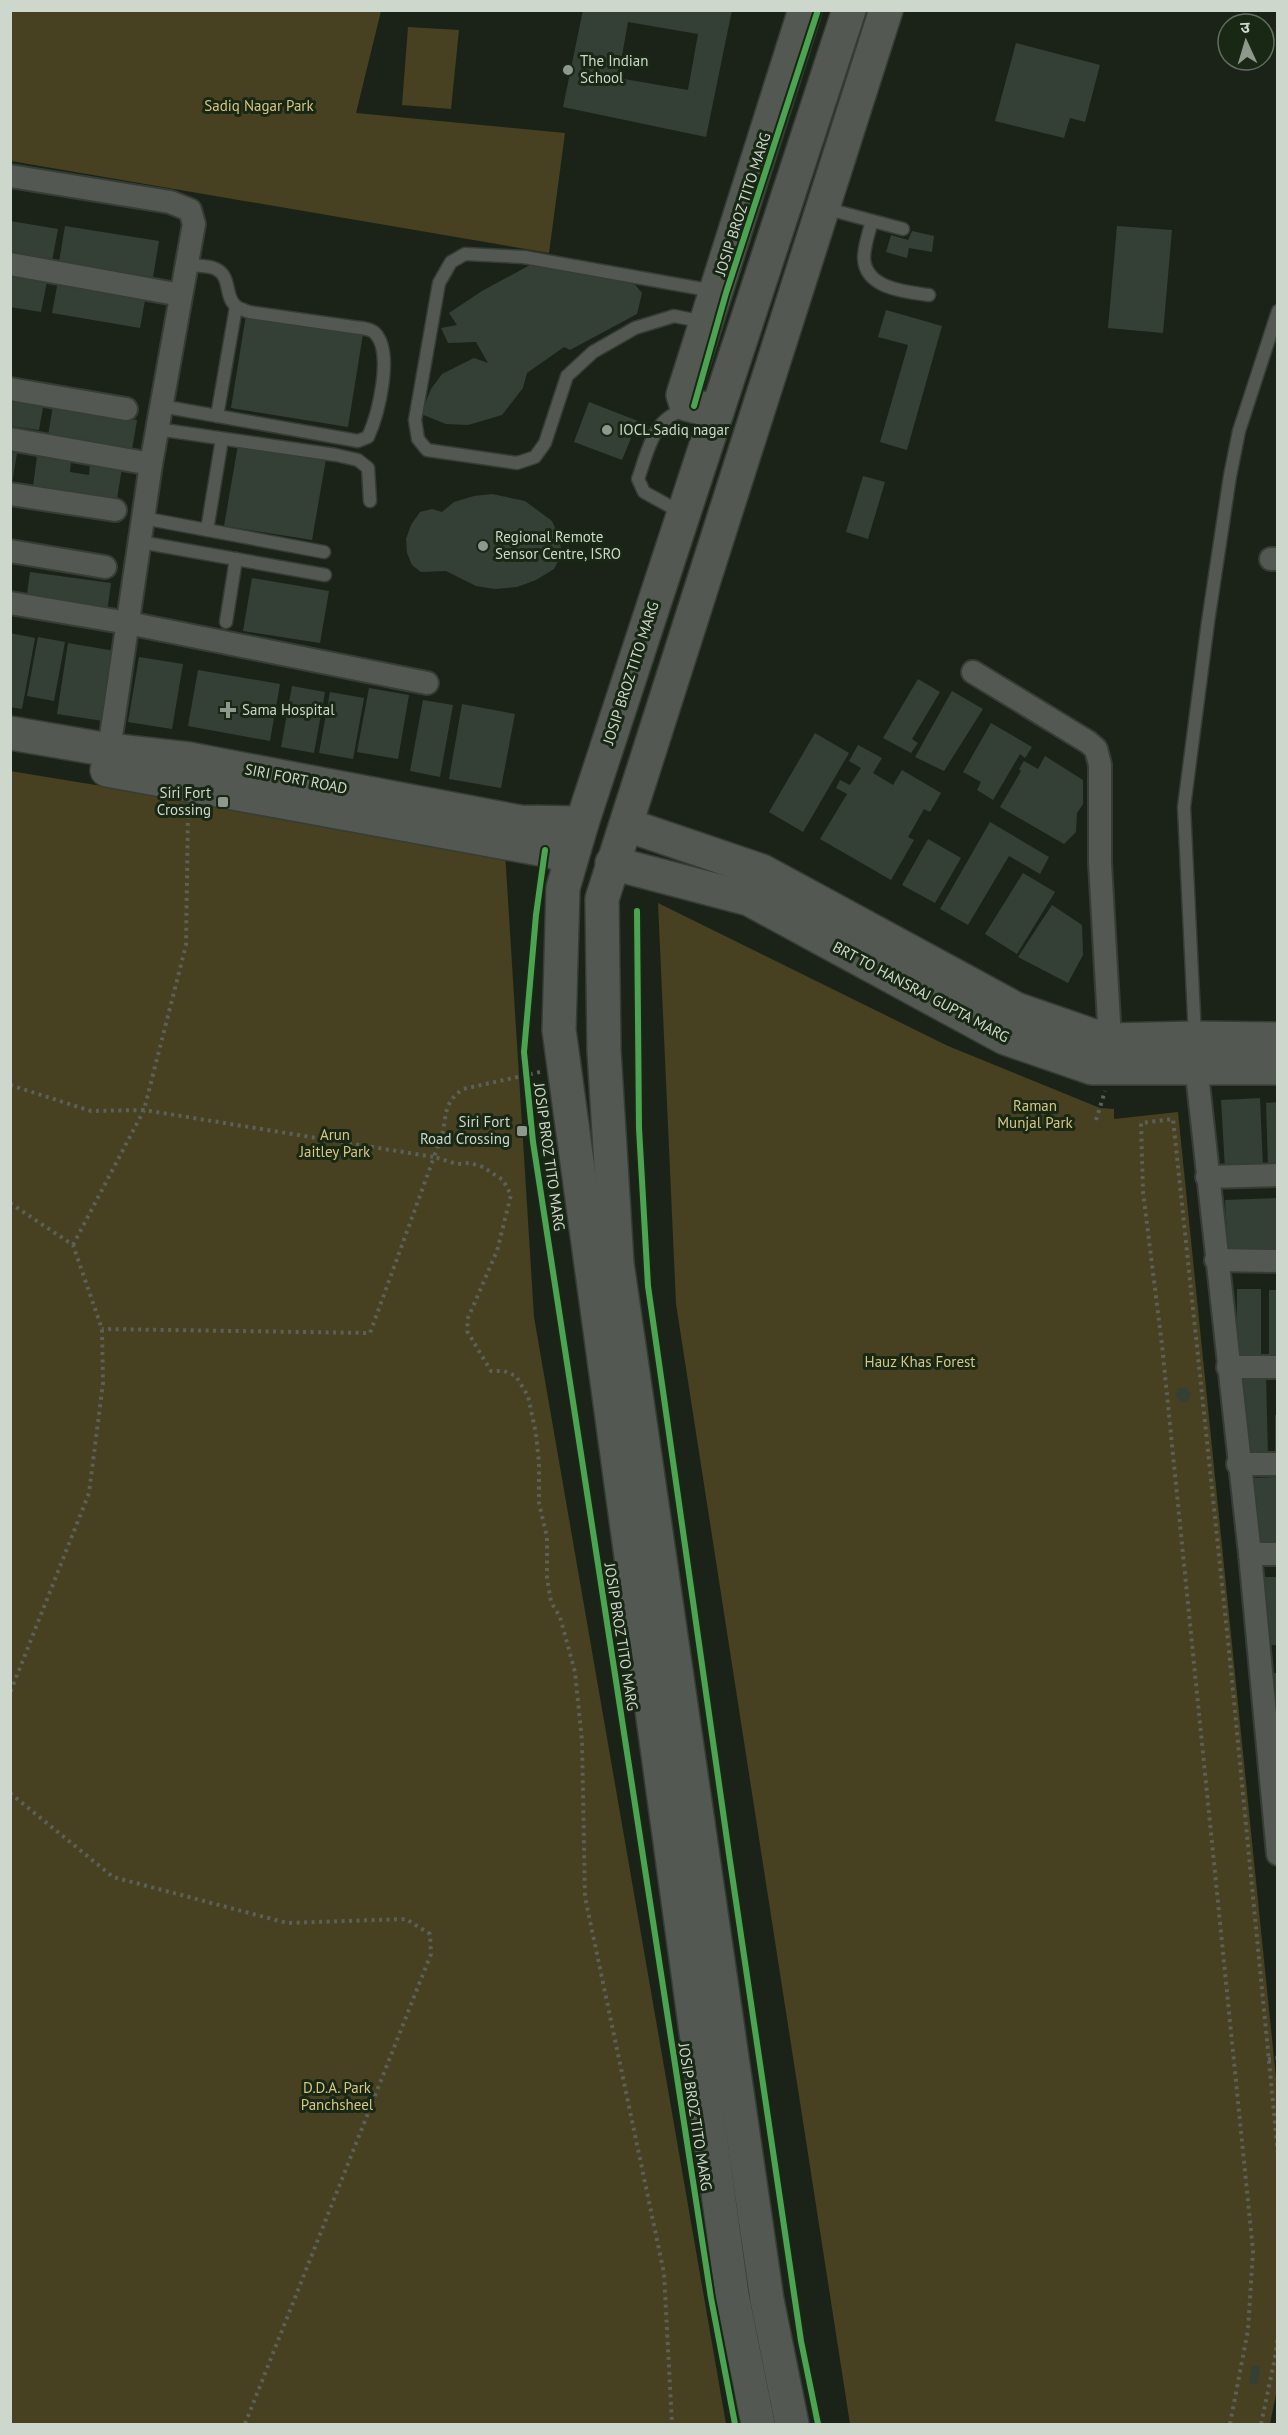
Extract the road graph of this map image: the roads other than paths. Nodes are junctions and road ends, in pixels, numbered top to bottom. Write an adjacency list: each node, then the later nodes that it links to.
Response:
1 (805, 10): 10 (main road)
2 (849, 10): 19 (main road, JOSIP BROZ TITO MARG)
3 (886, 10): 5 (main road)
4 (10, 176): 9 (street)
5 (824, 208): 6 (lane); 46 (main road)
6 (872, 220): 7 (lane); 12 (lane)
7 (903, 229)
8 (10, 264): 11 (street)
9 (187, 265): 11 (street); 13 (lane)
10 (716, 291): 15 (main road); 15 (lane)
11 (181, 295): 17 (street)
12 (929, 295)
13 (236, 307): 20 (lane); 20 (lane)
14 (1278, 311): 54 (lane)
15 (706, 322): 19 (main road)
16 (10, 389): 18 (street)
17 (161, 406): 20 (lane); 21 (street)
18 (126, 409)
19 (710, 410): 28 (main road, JOSIP BROZ TITO MARG); 28 (lane)
20 (217, 416)
21 (157, 429): 23 (lane); 24 (street)
22 (10, 439): 24 (street)
23 (222, 439): 26 (lane); 30 (lane)
24 (151, 464): 29 (street)
25 (10, 494): 27 (street)
26 (370, 501)
27 (115, 510)
28 (683, 514): 45 (main road, JOSIP BROZ TITO MARG)
29 (143, 518): 30 (lane); 31 (street)
30 (207, 530): 33 (lane)
31 (140, 542): 34 (lane); 39 (street)
32 (10, 550): 35 (street)
33 (324, 552)
34 (236, 560): 36 (lane); 38 (lane)
35 (105, 567)
36 (325, 575)
37 (10, 603): 39 (street)
38 (226, 622)
39 (128, 623): 41 (street); 43 (street)
40 (973, 672): 53 (street)
41 (427, 683)
42 (10, 733): 43 (main road, SIRI FORT ROAD)
43 (109, 750): 45 (main road, SIRI FORT ROAD)
44 (10, 753): 47 (main road, SIRI FORT ROAD)
45 (582, 823): 47 (main road, JOSIP BROZ TITO MARG)
46 (627, 825): 48 (main road); 51 (main road, BRT TO HANSRAJ GUPTA MARG)
47 (571, 857): 49 (main road, JOSIP BROZ TITO MARG)
48 (612, 863): 50 (main road); 51 (main road, BRT TO HANSRAJ GUPTA MARG)
49 (560, 1007): 50 (main road); 69 (main road, JOSIP BROZ TITO MARG)
50 (604, 1009): 70 (main road)
51 (1045, 1036): 53 (main road, BRT TO HANSRAJ GUPTA MARG); 54 (main road, BRT TO HANSRAJ GUPTA MARG)
52 (1278, 1039): 54 (main road, BRT TO HANSRAJ GUPTA MARG)
53 (1110, 1040): 54 (main road, BRT TO HANSRAJ GUPTA MARG)
54 (1195, 1052): 55 (main road, BRT TO HANSRAJ GUPTA MARG); 57 (street)
55 (1278, 1068)
56 (1278, 1175): 57 (street)
57 (1207, 1177): 58 (street)
58 (1216, 1260): 59 (street); 60 (street)
59 (1278, 1261)
60 (1228, 1367): 61 (street); 62 (street)
61 (1278, 1367)
62 (1238, 1464): 63 (street); 64 (street)
63 (1278, 1464)
64 (1250, 1554): 65 (street); 66 (street)
65 (1278, 1554)
66 (1268, 1661): 67 (street)
67 (1273, 1754): 68 (street)
68 (1278, 1854)
69 (758, 2424)
70 (792, 2424)

